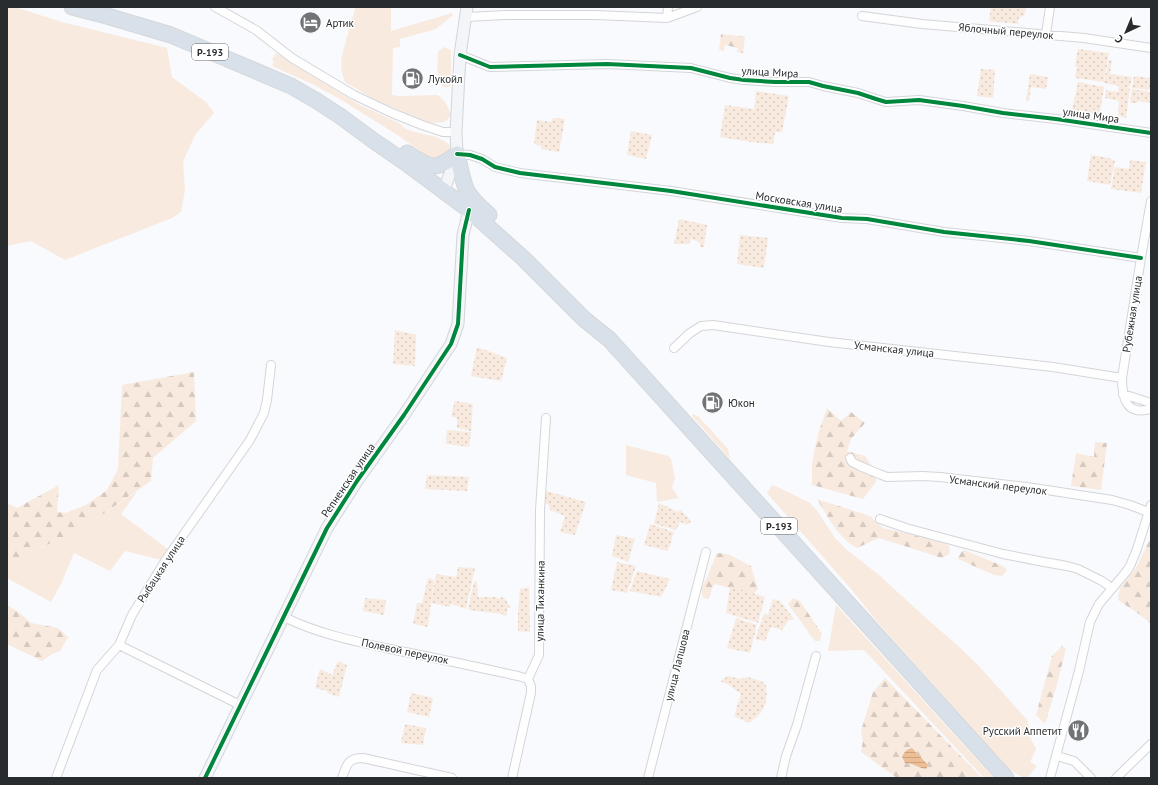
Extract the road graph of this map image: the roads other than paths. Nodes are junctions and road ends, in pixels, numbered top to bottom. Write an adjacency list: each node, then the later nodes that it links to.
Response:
1 (72, 7): 13 (highway, Р-193)
2 (215, 7): 14 (street)
3 (668, 7): 9 (street)
4 (697, 7): 9 (street)
5 (1050, 7): 10 (street)
6 (596, 11): 7 (street); 9 (street)
7 (466, 12): 12 (street)
8 (862, 16): 10 (street, Яблочный переулок)
9 (667, 18)
10 (1046, 34): 11 (street, Яблочный переулок)
11 (1151, 48)
12 (460, 55): 14 (street); 15 (street, улица Мира)
13 (340, 116): 16 (highway); 17 (highway, Р-193)
14 (456, 132): 16 (street)
15 (1151, 133)
16 (457, 154): 17 (street); 20 (street, Московская улица); 21 (highway)
17 (444, 190): 19 (highway, Р-193)
18 (1151, 201): 20 (street, Рубежная улица)
19 (469, 210): 21 (highway, Р-193); 34 (street, Репненская улица)
20 (1141, 258): 24 (street, Рубежная улица)
21 (609, 339): 42 (highway, Р-193)
22 (674, 348): 24 (street, Усманская улица)
23 (271, 365): 35 (street, Рыбацкая улица)
24 (1122, 378): 25 (street, Рубежная улица)
25 (1123, 394): 26 (street); 27 (street, Рубежная улица)
26 (1151, 404)
27 (1151, 409)
28 (546, 418): 37 (street, улица Тиханкина)
29 (850, 458): 30 (street, Усманский переулок)
30 (1150, 508): 33 (street)
31 (880, 519): 33 (street)
32 (706, 552): 48 (street, улица Лапшова)
33 (1112, 588): 40 (street)
34 (284, 617): 37 (street, Полевой переулок); 38 (street, Репненская улица)
35 (119, 645): 38 (street); 43 (street, Рыбацкая улица)
36 (816, 656): 49 (street)
37 (528, 679): 47 (street)
38 (240, 705): 44 (street, Репненская улица)
39 (1151, 744): 53 (street)
40 (1057, 756): 41 (street); 52 (street)
41 (1053, 769): 50 (street); 51 (street)
42 (1005, 776)
43 (56, 778)
44 (205, 778)
45 (342, 778): 46 (street)
46 (452, 778)
47 (512, 778)
48 (648, 778)
49 (781, 778)
50 (1045, 778)
51 (1050, 778)
52 (1091, 778)
53 (1116, 778)

